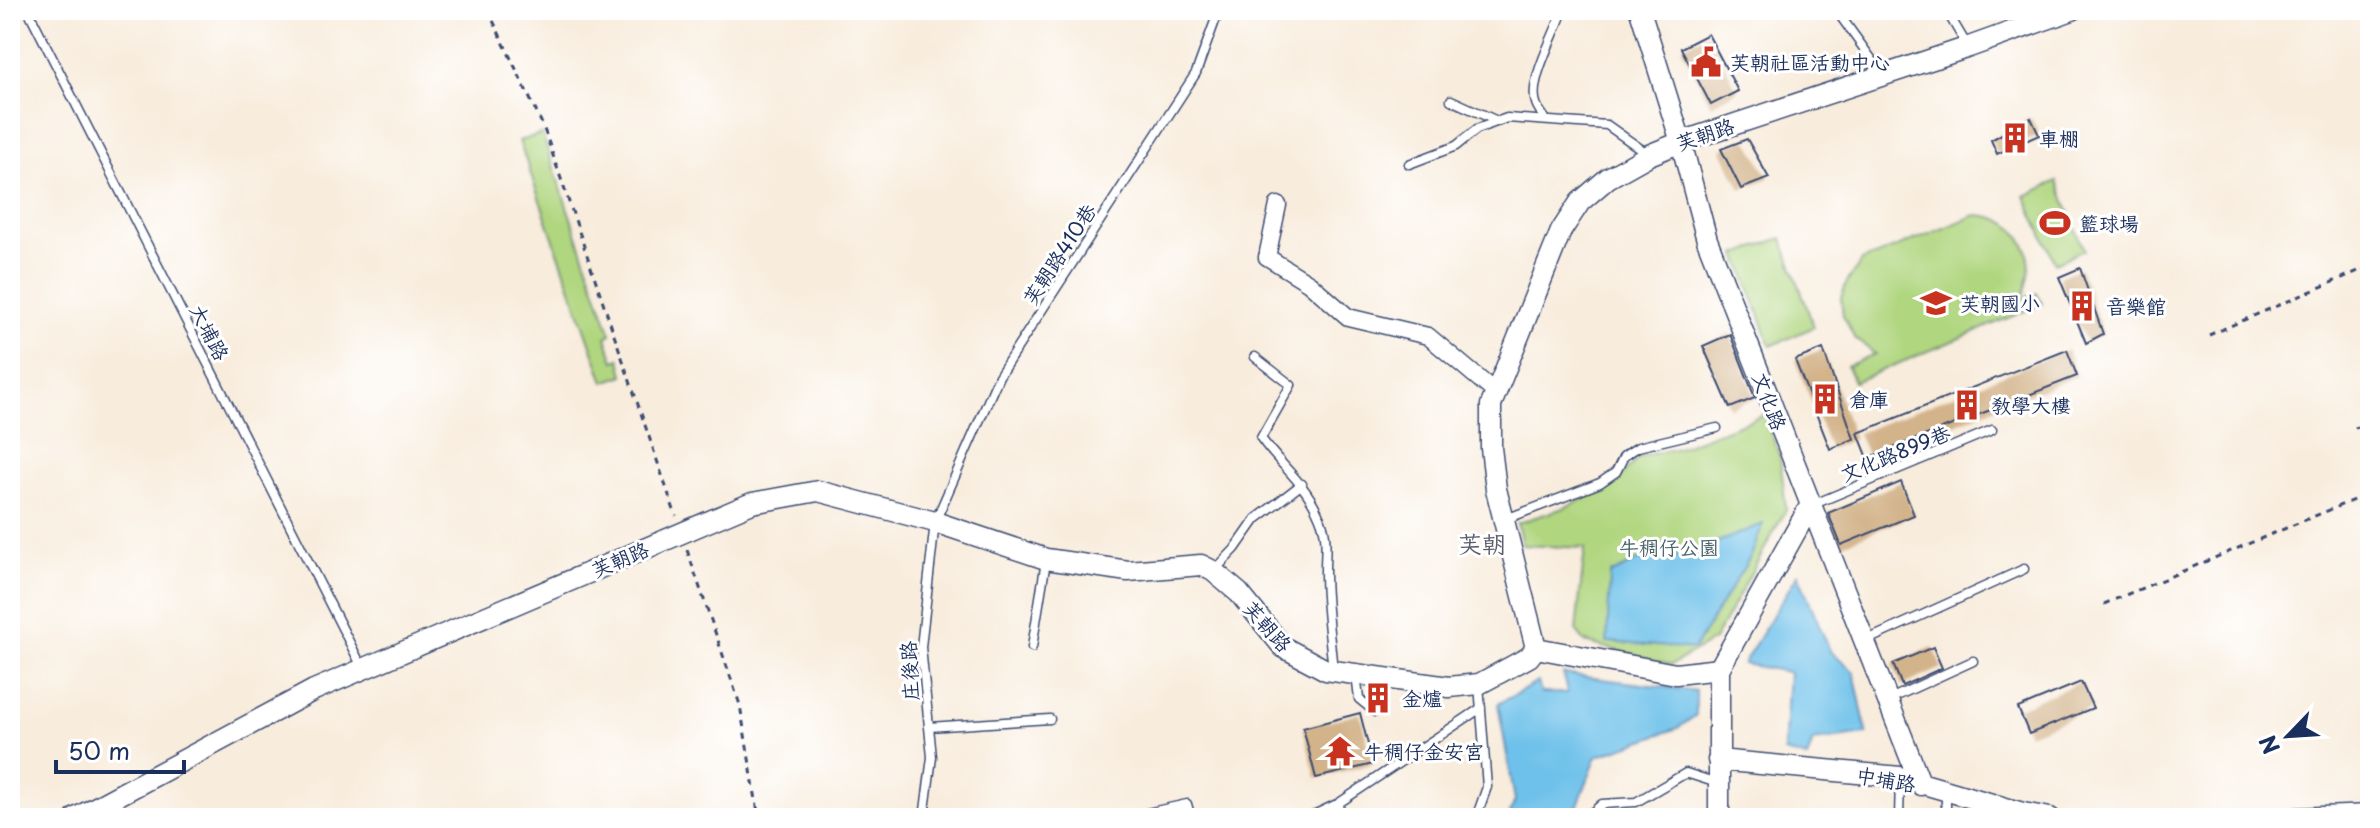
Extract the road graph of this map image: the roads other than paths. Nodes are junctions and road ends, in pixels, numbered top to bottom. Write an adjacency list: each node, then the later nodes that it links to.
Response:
1 (28, 10): 32 (lane, 大埔路)
2 (1219, 10): 24 (lane, 芙朝路410巷)
3 (1563, 10): 11 (lane)
4 (1640, 10): 13 (street, 文化路)
5 (1836, 10): 9 (lane)
6 (1946, 10): 8 (lane)
7 (2072, 10): 8 (street, 芙朝路)
8 (1969, 47): 9 (street, 芙朝路)
9 (1883, 76): 13 (street, 芙朝路)
10 (1451, 100): 12 (lane)
11 (1546, 120): 12 (lane); 14 (lane)
12 (1497, 121): 15 (lane)
13 (1681, 142): 14 (street, 芙朝路); 22 (street, 文化路)
14 (1649, 155): 18 (street, 芙朝路)
15 (1409, 164)
16 (1278, 205): 18 (street)
17 (1255, 357): 21 (lane)
18 (1496, 393): 23 (street, 芙朝路)
19 (1717, 428): 23 (lane)
20 (1992, 430): 22 (lane, 文化路899巷)
21 (1302, 484): 27 (lane); 34 (lane)
22 (1810, 506): 28 (street, 文化路); 33 (street)
23 (1505, 520): 30 (street, 芙朝路)
24 (935, 522): 25 (street, 芙朝路); 32 (street, 芙朝路); 41 (lane, 庄後路)
25 (1046, 559): 27 (street, 芙朝路); 29 (lane)
26 (2024, 569): 28 (lane)
27 (1213, 571): 34 (street, 芙朝路)
28 (1863, 642): 37 (street, 文化路)
29 (1032, 647)
30 (1536, 648): 33 (street); 36 (street, 芙朝路)
31 (1973, 661): 37 (lane)
32 (363, 669): 50 (street, 芙朝路)
33 (1719, 669): 42 (street)
34 (1333, 671): 35 (street, 芙朝路)
35 (1356, 674): 36 (street, 芙朝路); 39 (lane)
36 (1479, 684): 38 (lane)
37 (1889, 700): 45 (street, 文化路)
38 (1481, 708): 47 (lane); 56 (lane)
39 (1375, 712)
40 (1050, 719): 41 (lane)
41 (929, 727): 51 (lane, 庄後路)
42 (1718, 760): 43 (street, 中埔路); 44 (street)
43 (1900, 777): 45 (street, 中埔路); 58 (lane)
44 (1718, 783): 49 (lane); 57 (street)
45 (1921, 785): 46 (street, 中埔路)
46 (1946, 789): 59 (lane); 60 (street, 中埔路)
47 (1339, 803): 54 (lane); 55 (lane)
48 (2370, 815): 61 (street)
49 (1587, 817)
50 (76, 818)
51 (924, 818)
52 (1124, 818): 53 (lane)
53 (1191, 818)
54 (1307, 818)
55 (1340, 818)
56 (1476, 818)
57 (1719, 818)
58 (1899, 818)
59 (1946, 818)
60 (2050, 818)
61 (2297, 818)

